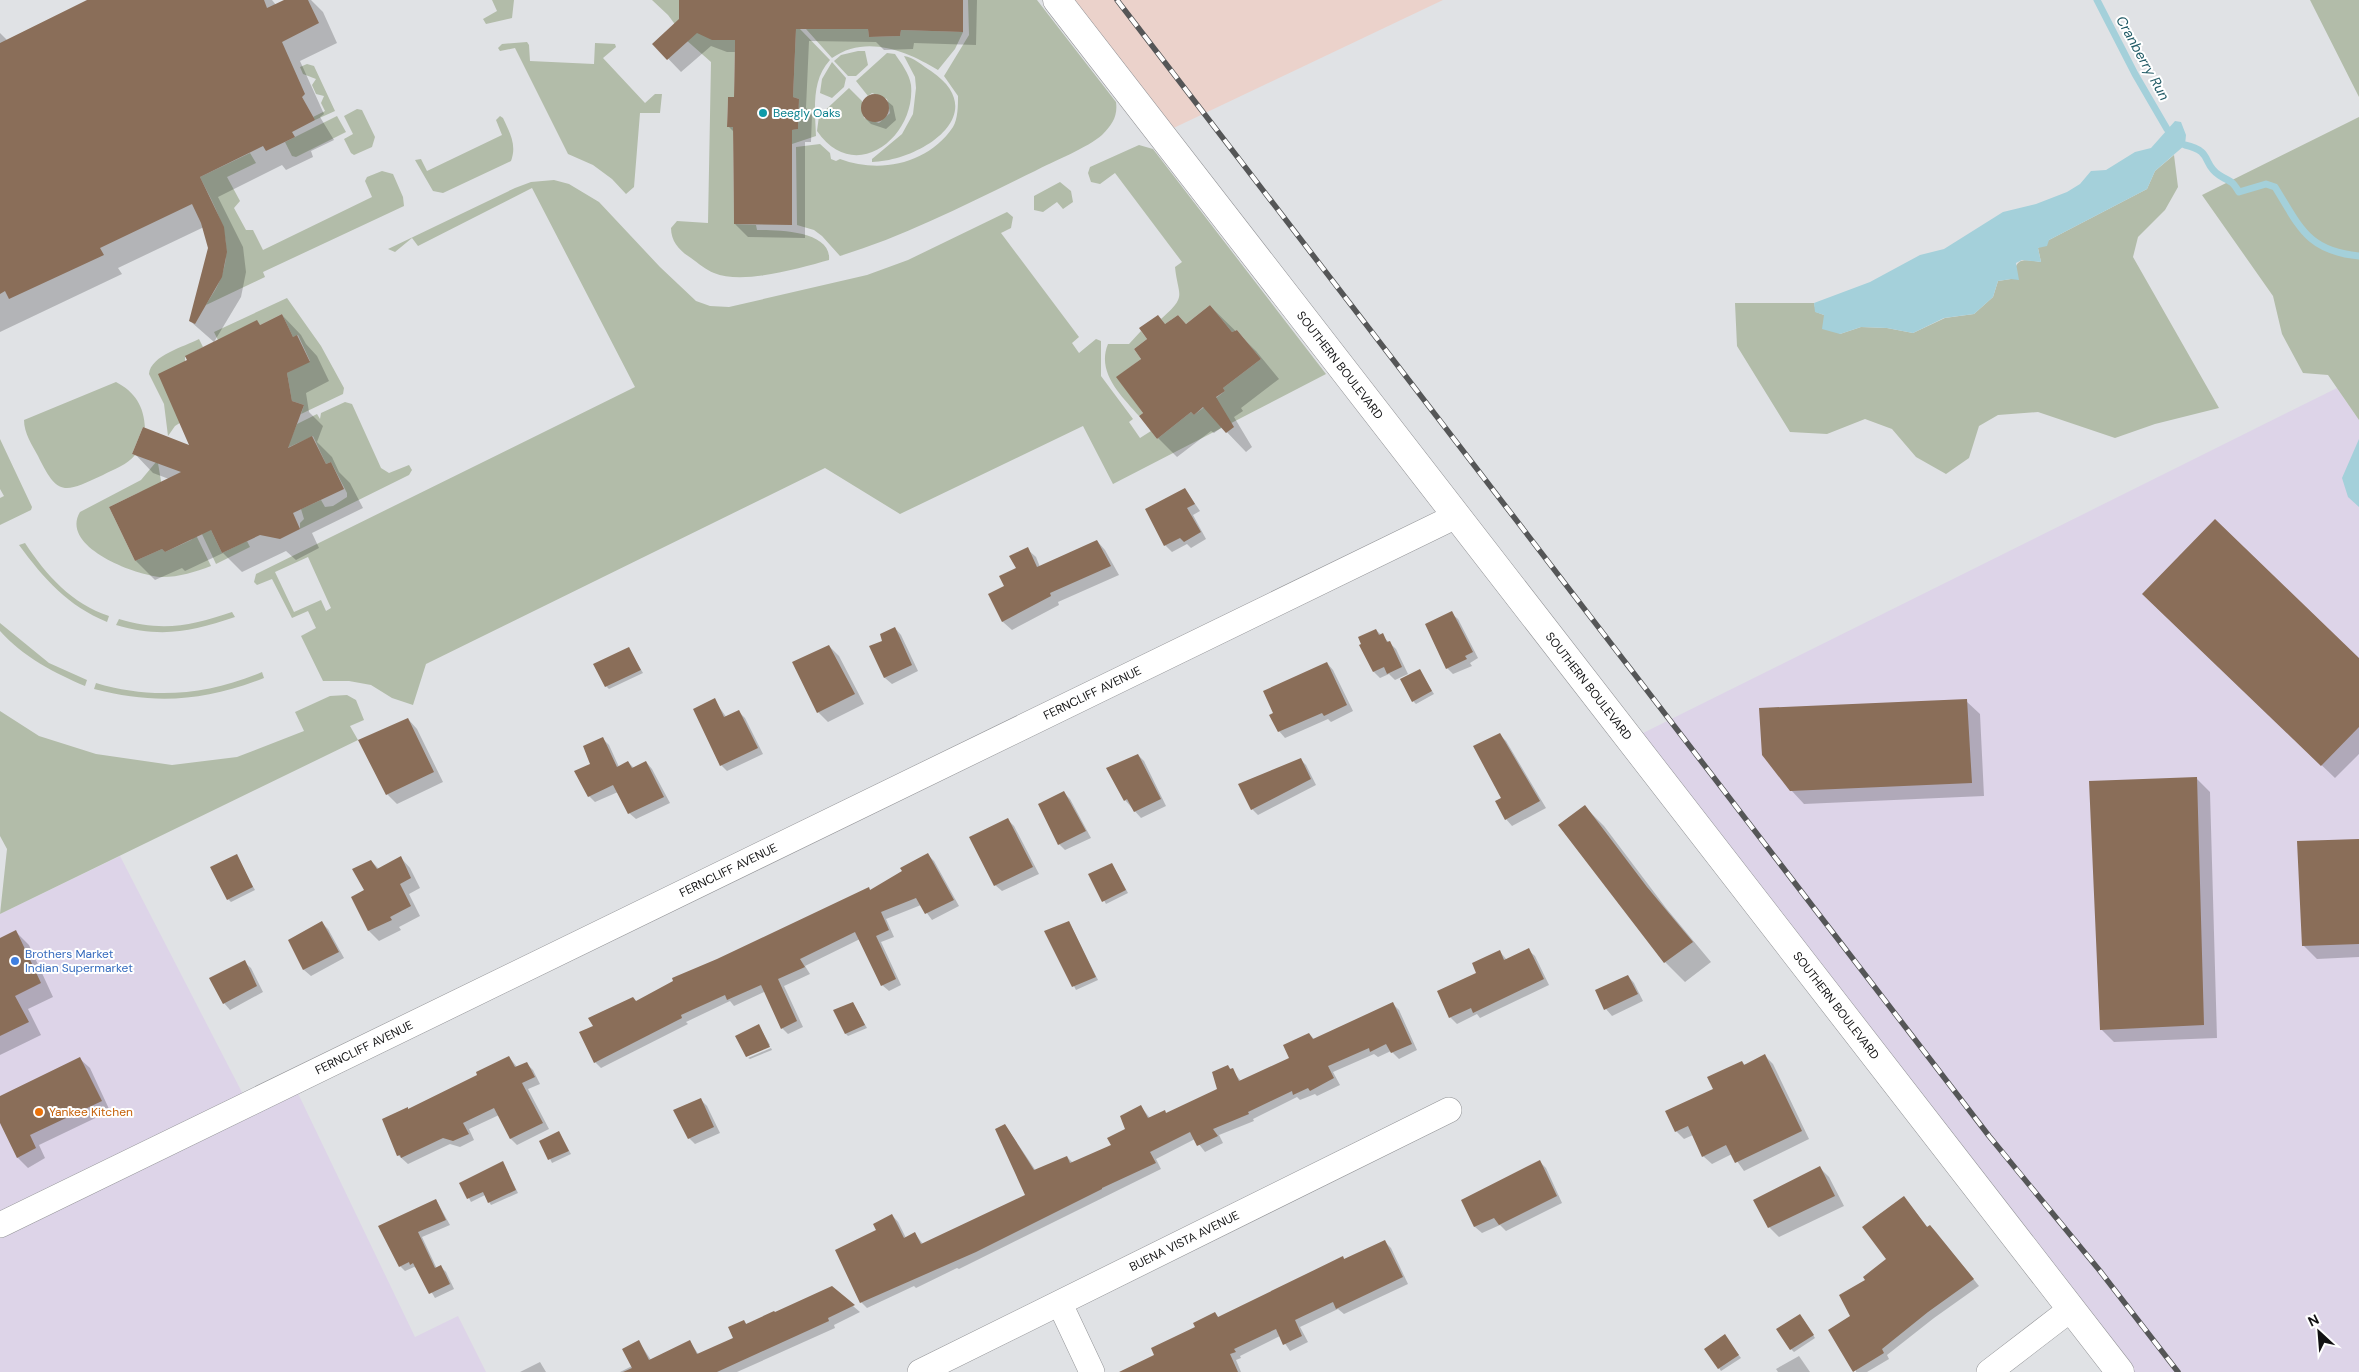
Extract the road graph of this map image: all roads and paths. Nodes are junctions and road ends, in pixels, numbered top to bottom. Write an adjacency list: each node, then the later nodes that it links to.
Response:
1 (1057, 0): 2 (street, SOUTHERN BOULEVARD)
2 (1456, 516): 4 (street, FERNCLIFF AVENUE); 6 (street, SOUTHERN BOULEVARD)
3 (1449, 1110): 5 (street, BUENA VISTA AVENUE)
4 (0, 1225)
5 (1060, 1304): 7 (street, BUENA VISTA AVENUE); 8 (street)
6 (2070, 1309): 9 (street); 10 (street, SOUTHERN BOULEVARD)
7 (920, 1372)
8 (1092, 1372)
9 (1989, 1372)
10 (2120, 1372)

